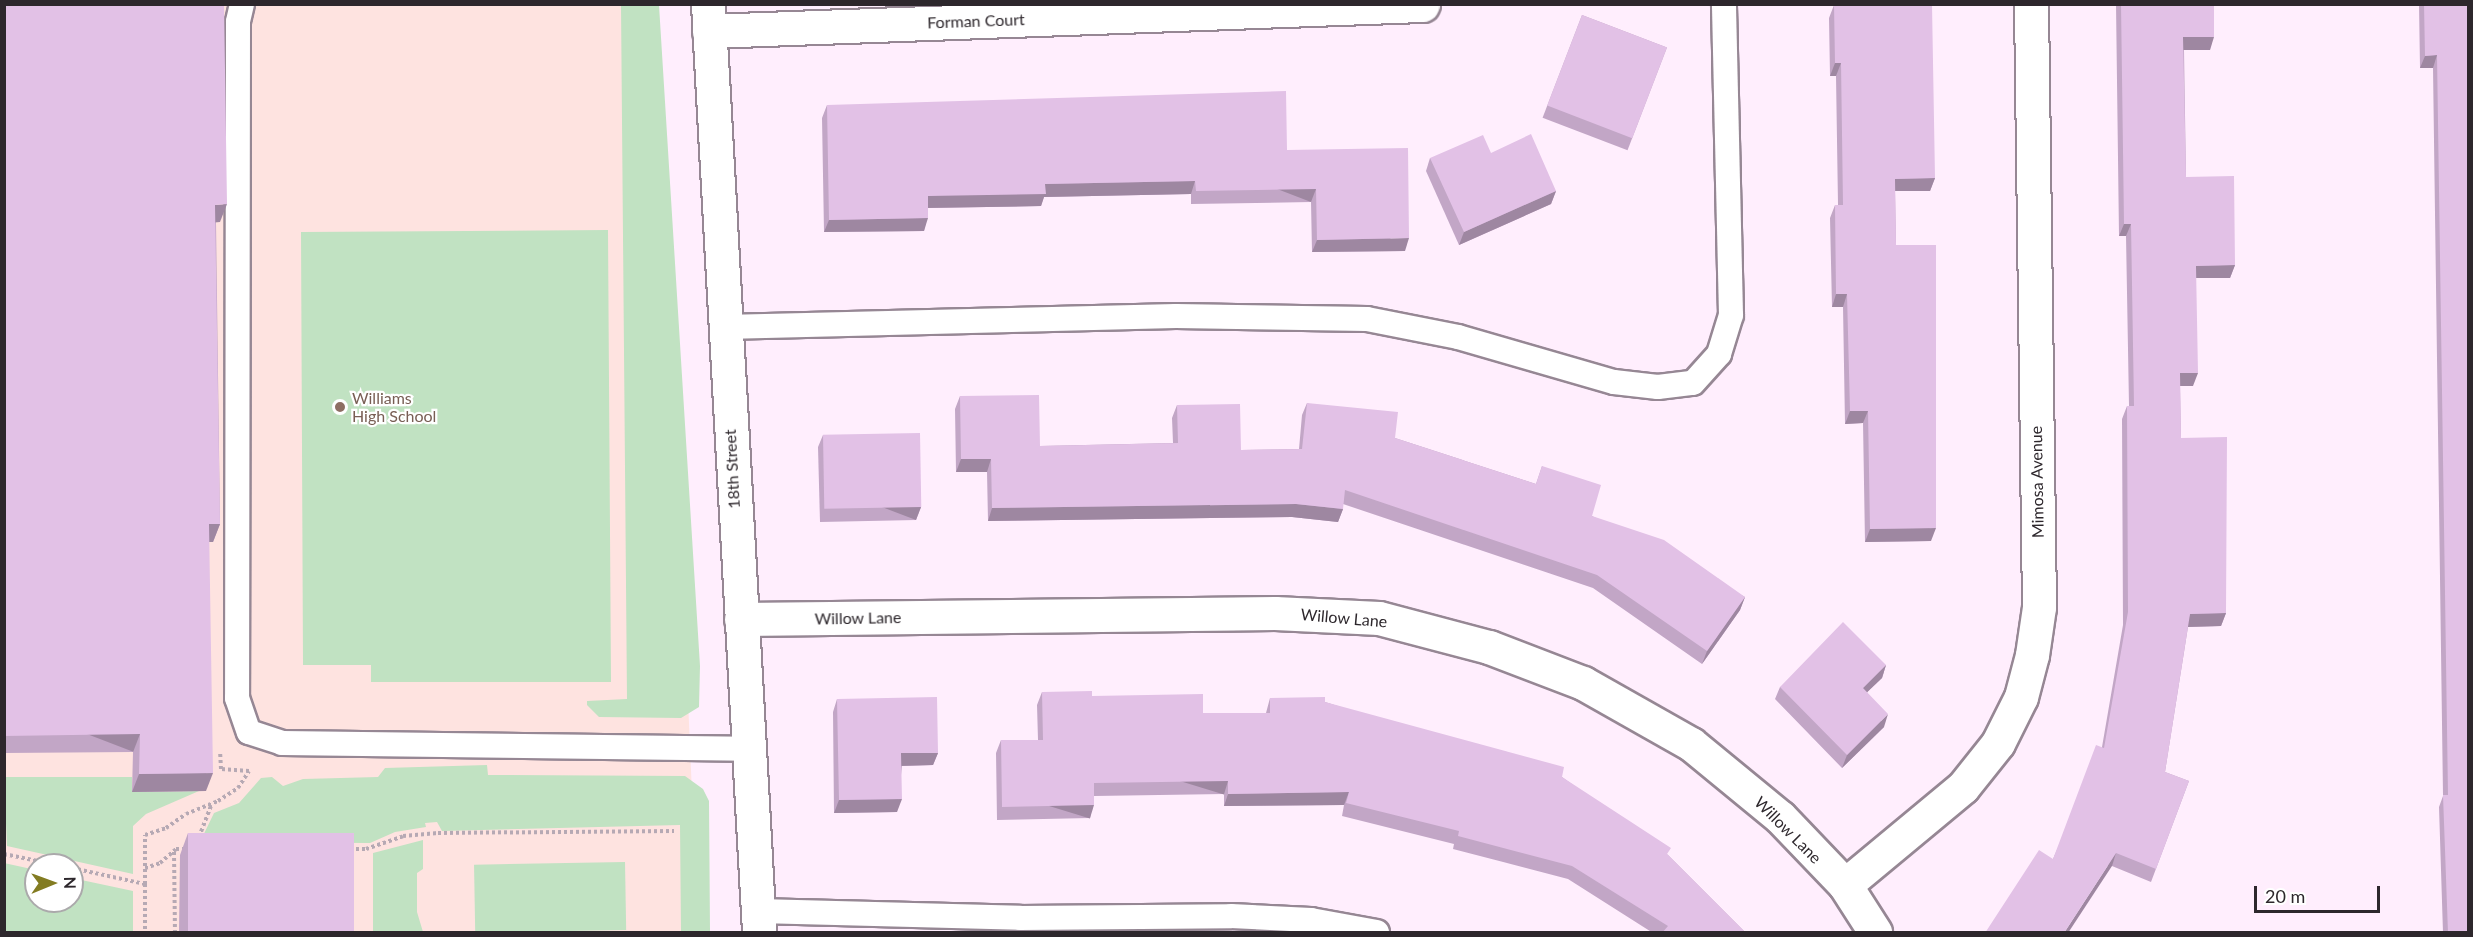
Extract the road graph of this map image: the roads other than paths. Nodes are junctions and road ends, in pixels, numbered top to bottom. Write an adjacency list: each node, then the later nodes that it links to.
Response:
1 (242, 4): 8 (lane)
2 (1724, 4): 6 (lane)
3 (2031, 4): 9 (street, Mimosa Avenue)
4 (1423, 5): 5 (street, Forman Court)
5 (709, 18): 6 (street, 18th Street)
6 (724, 327): 7 (street, 18th Street)
7 (741, 619): 8 (street, 18th Street); 9 (street, Willow Lane)
8 (747, 749): 10 (street, 18th Street)
9 (1845, 885): 12 (street, Willow Lane)
10 (758, 922): 11 (lane)
11 (1377, 933)
12 (1875, 933)

